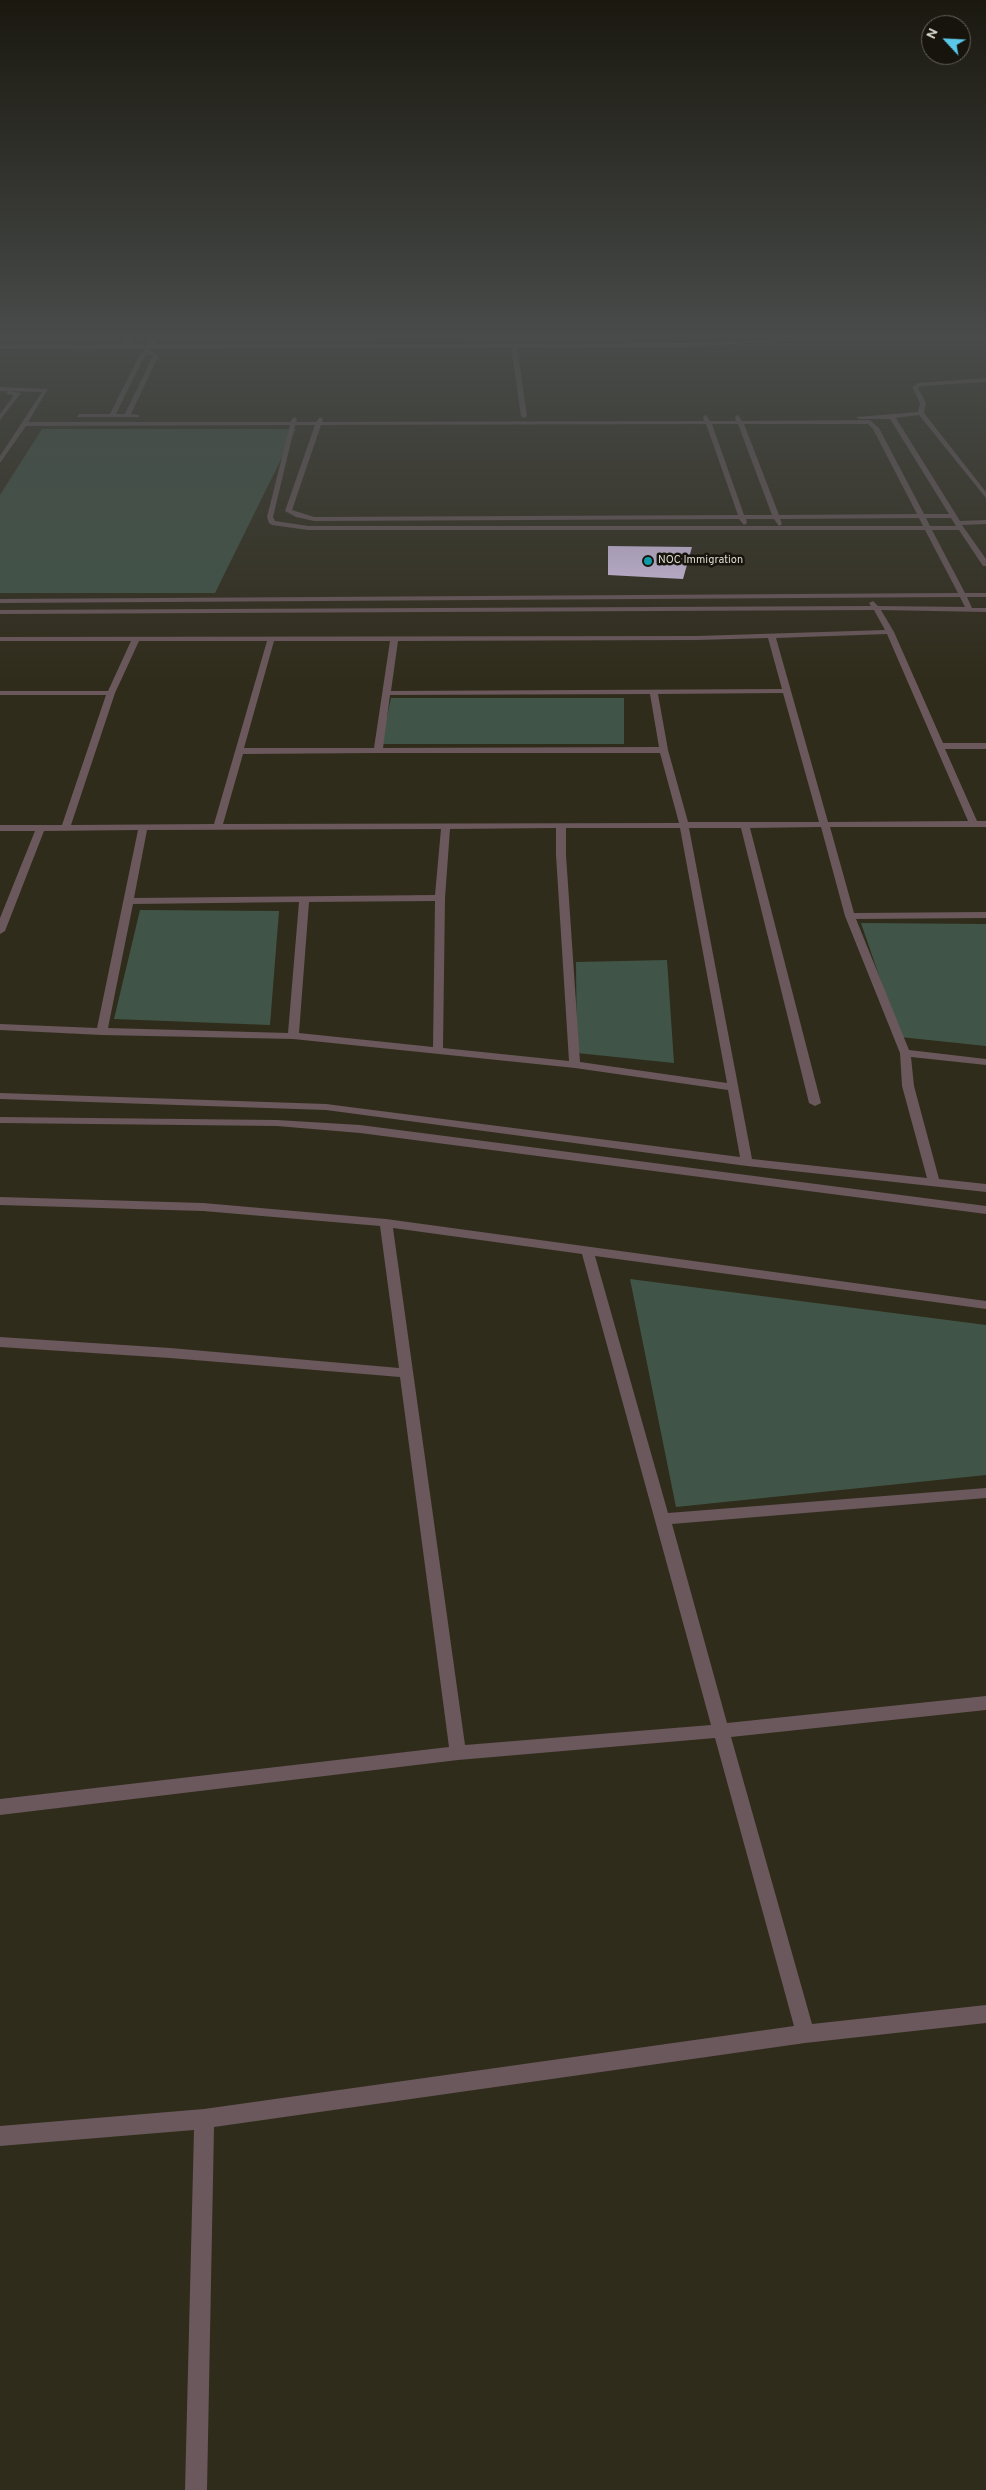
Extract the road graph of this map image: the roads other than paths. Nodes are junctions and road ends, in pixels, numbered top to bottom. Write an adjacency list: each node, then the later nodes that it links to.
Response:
1 (285, 455): 19 (street)
2 (309, 455): 11 (street)
3 (719, 455): 13 (street)
4 (753, 455): 14 (street)
5 (890, 455): 15 (street)
6 (916, 455): 17 (street)
7 (954, 455): 8 (street)
8 (986, 496)
9 (391, 510): 16 (street)
10 (456, 510): 12 (street)
11 (298, 516): 16 (street); 19 (street)
12 (713, 517): 13 (street); 16 (street)
13 (743, 517): 14 (street); 20 (street)
14 (777, 517): 15 (street); 21 (street)
15 (922, 517): 17 (street); 22 (street)
16 (354, 518)
17 (957, 522): 18 (street); 22 (street); 23 (street)
18 (986, 522)
19 (272, 523): 20 (street)
20 (744, 528): 21 (street)
21 (780, 528): 22 (street)
22 (928, 529): 26 (street)
23 (986, 564)
24 (986, 595): 26 (street)
25 (871, 596): 26 (street); 27 (street); 28 (street)
26 (963, 596): 29 (street)
27 (0, 600)
28 (875, 608): 29 (street); 31 (street); 32 (street)
29 (970, 610): 30 (street)
30 (986, 610)
31 (0, 612)
32 (890, 632): 33 (street); 43 (street)
33 (771, 635): 37 (street); 38 (street)
34 (0, 639): 35 (street)
35 (136, 639): 36 (street); 41 (street)
36 (271, 639): 37 (street); 47 (street)
37 (394, 639): 42 (street)
38 (785, 691): 39 (street); 48 (street)
39 (654, 692): 42 (street); 45 (street)
40 (0, 693): 41 (street)
41 (111, 693): 51 (street)
42 (386, 693): 46 (street)
43 (939, 746): 44 (street); 49 (street)
44 (986, 746)
45 (664, 750): 46 (street); 54 (street)
46 (378, 751): 47 (street)
47 (239, 752): 52 (street)
48 (826, 824): 49 (street); 55 (street); 66 (street)
49 (974, 824): 50 (street)
50 (986, 824)
51 (66, 826): 56 (street); 57 (street)
52 (218, 826): 57 (street); 58 (street)
53 (561, 826): 54 (street); 58 (street); 74 (street)
54 (684, 826): 55 (street); 75 (street)
55 (745, 826): 77 (street)
56 (41, 827): 59 (street); 63 (street)
57 (143, 827): 64 (street)
58 (446, 827): 60 (street)
59 (0, 828)
60 (440, 898): 61 (street); 71 (street)
61 (304, 899): 64 (street); 70 (street)
62 (0, 901): 63 (street)
63 (11, 901): 67 (street)
64 (128, 901): 69 (street)
65 (986, 915): 66 (street)
66 (850, 916): 72 (street)
67 (0, 931)
68 (0, 1027): 69 (street)
69 (102, 1032): 70 (street)
70 (293, 1036): 71 (street)
71 (438, 1049): 74 (street)
72 (905, 1054): 73 (street); 80 (street)
73 (986, 1062)
74 (575, 1065): 75 (street)
75 (734, 1087): 79 (street)
76 (0, 1096): 79 (street)
77 (815, 1103)
78 (0, 1120): 83 (street)
79 (747, 1162): 80 (street)
80 (934, 1182): 81 (street)
81 (986, 1188)
82 (0, 1201): 84 (street)
83 (986, 1210)
84 (386, 1223): 85 (street); 88 (street)
85 (587, 1250): 86 (street); 90 (street)
86 (986, 1305)
87 (0, 1342): 88 (street)
88 (406, 1372): 93 (street)
89 (986, 1493): 90 (street)
90 (664, 1519): 92 (street)
91 (986, 1703): 92 (street)
92 (720, 1731): 93 (street); 96 (street)
93 (458, 1753): 94 (street)
94 (0, 1807)
95 (986, 2014): 96 (street)
96 (805, 2034): 97 (street)
97 (204, 2119): 98 (street); 99 (street)
98 (0, 2136)
99 (196, 2490)

